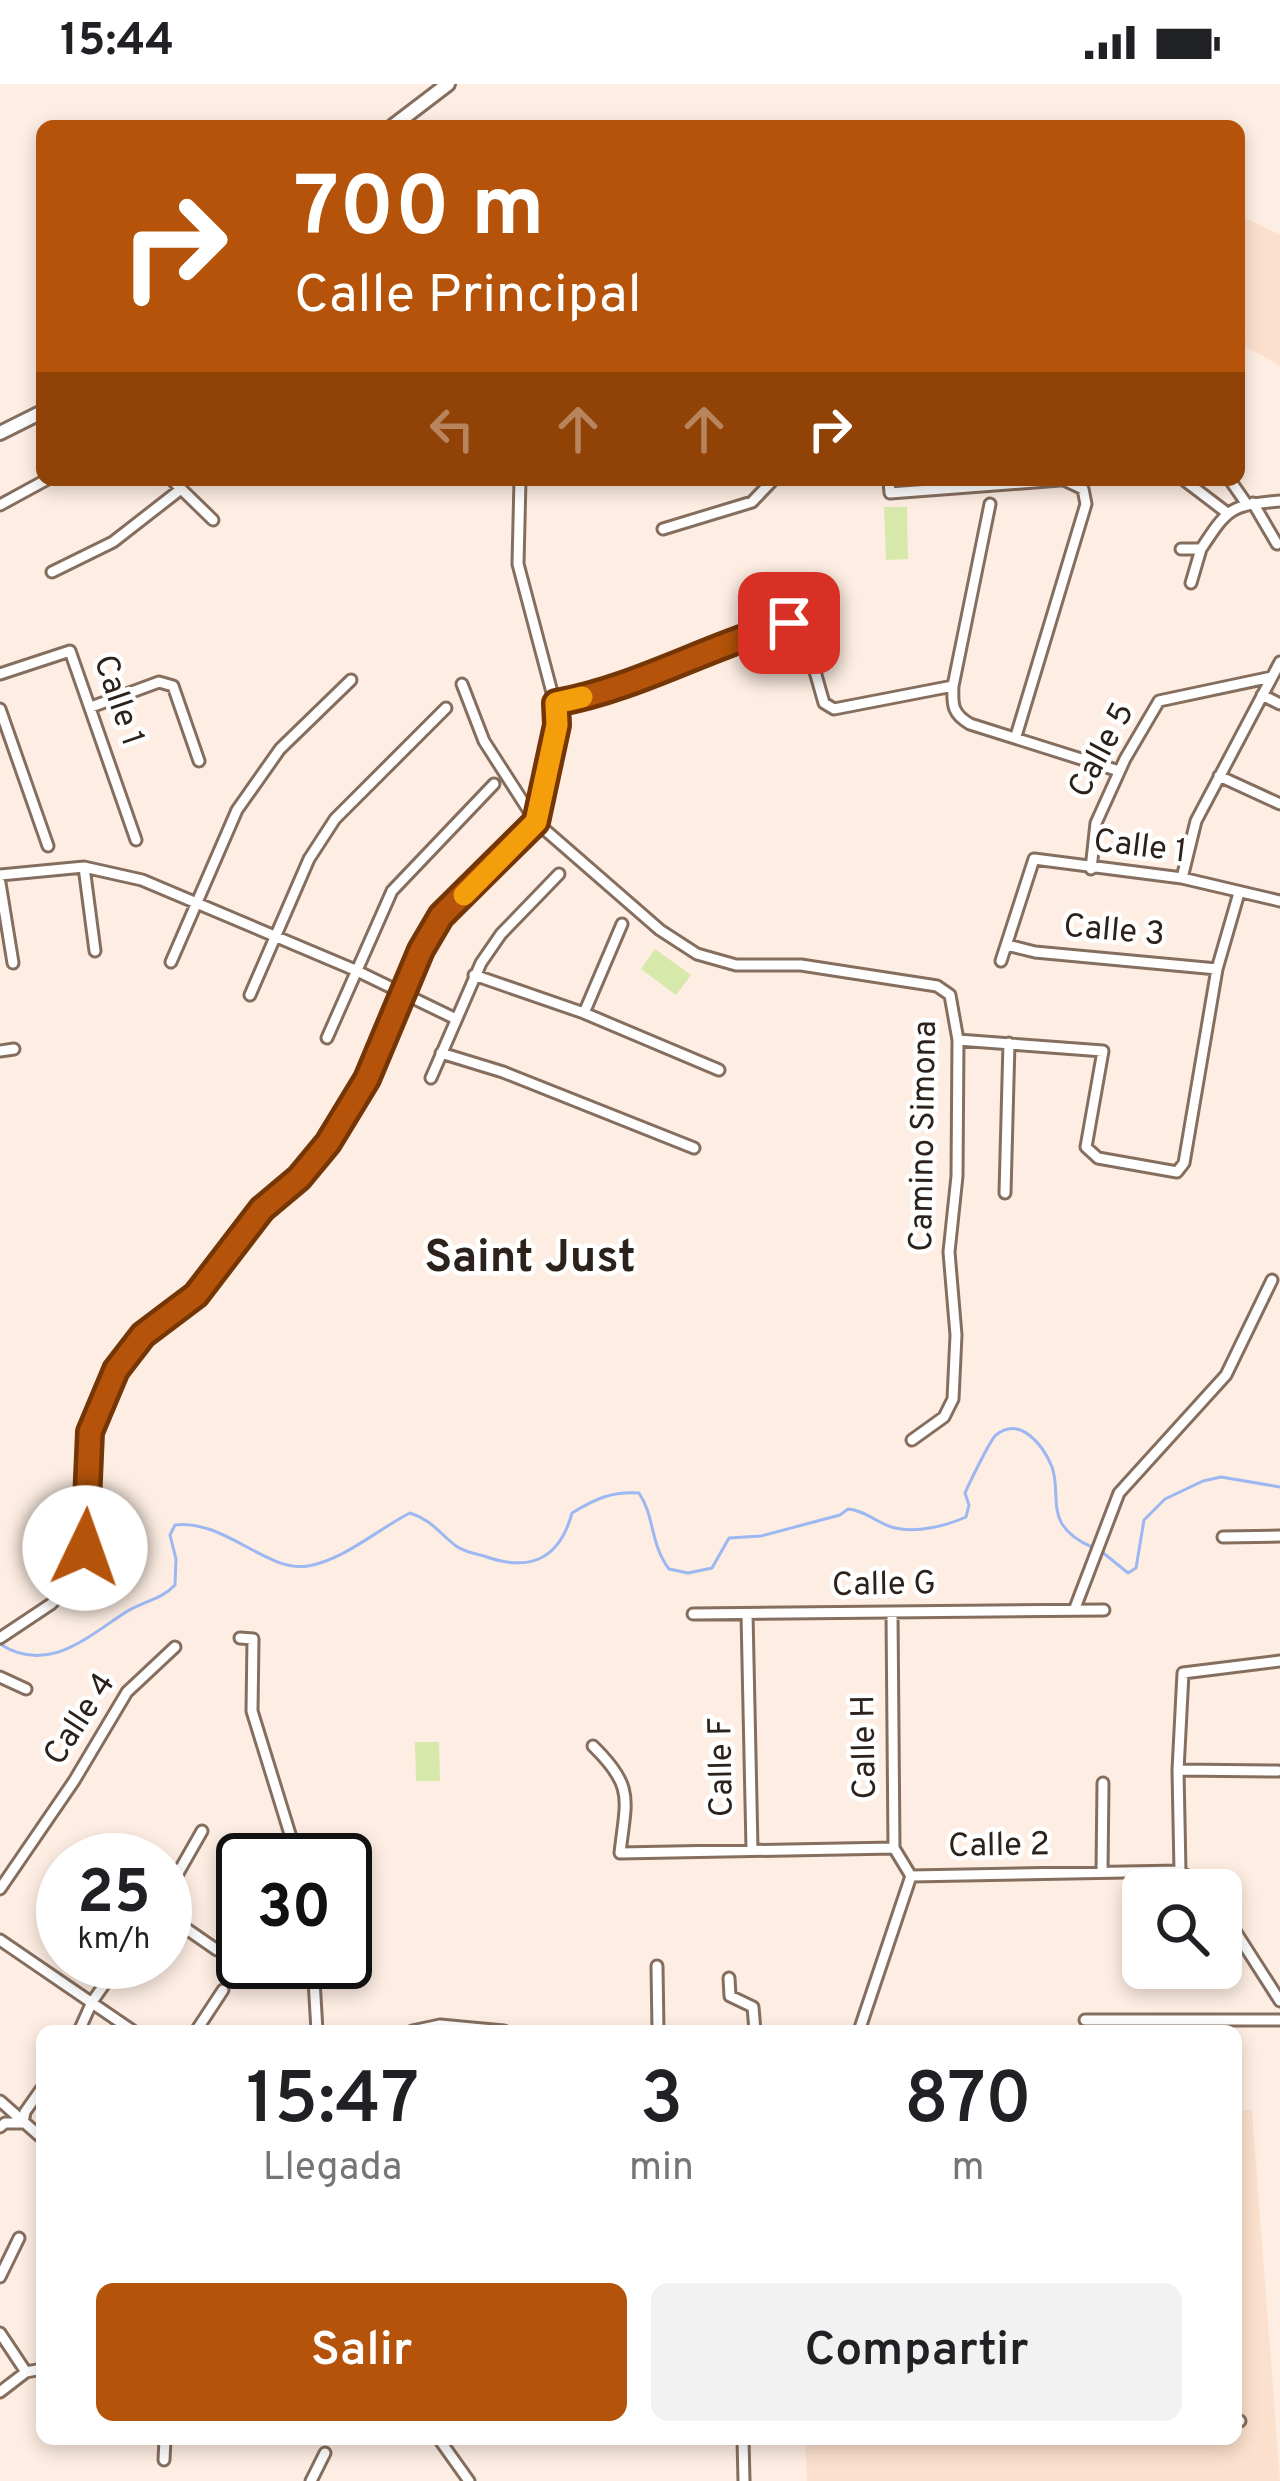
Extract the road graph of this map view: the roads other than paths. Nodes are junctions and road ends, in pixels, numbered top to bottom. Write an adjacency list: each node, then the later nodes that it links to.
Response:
1 (448, 84): 2 (street)
2 (401, 120)
3 (36, 415): 4 (street)
4 (0, 433)
5 (36, 485): 18 (street)
6 (174, 486): 25 (street)
7 (178, 486): 20 (street)
8 (520, 486): 34 (street)
9 (767, 486): 21 (street)
10 (889, 486): 11 (street)
11 (948, 486)
12 (1076, 486): 39 (street)
13 (1192, 486): 19 (street)
14 (1235, 486): 16 (street)
15 (1280, 501): 16 (street)
16 (1249, 503): 19 (street); 22 (street)
17 (990, 504): 32 (street)
18 (0, 505)
19 (1226, 512): 24 (street)
20 (213, 520)
21 (663, 529)
22 (1277, 544)
23 (1181, 549): 24 (street)
24 (1201, 549): 26 (street)
25 (52, 572)
26 (1191, 583)
27 (1280, 662): 29 (street)
28 (0, 674): 36 (street, Calle 1)
29 (1272, 677): 33 (street); 41 (street, Calle 5)
30 (351, 680): 55 (street)
31 (462, 684): 45 (street, Camino Simona)
32 (952, 686): 34 (street); 39 (street)
33 (1262, 695): 35 (street); 42 (street)
34 (556, 703): 45 (street)
35 (1280, 704)
36 (91, 707): 40 (street); 46 (street, Calle 1)
37 (446, 708): 57 (street)
38 (0, 709): 47 (street)
39 (1016, 736): 41 (street)
40 (200, 761)
41 (1119, 771): 49 (street, Calle 5)
42 (1219, 776): 44 (street); 51 (street)
43 (494, 784): 64 (street)
44 (1280, 804)
45 (536, 822): 67 (street); 71 (street, Camino Simona)
46 (136, 840)
47 (48, 846)
48 (84, 868): 52 (street); 55 (street); 59 (street)
49 (1091, 869): 51 (street, Calle 1); 58 (street, Calle 1)
50 (559, 874): 65 (street)
51 (1182, 878): 53 (street, Calle 1)
52 (0, 879): 62 (street)
53 (1239, 893): 54 (street, Calle 1); 63 (street)
54 (1280, 901)
55 (196, 903): 57 (street); 60 (street)
56 (622, 924): 68 (street)
57 (276, 936): 64 (street); 66 (street)
58 (1007, 945): 61 (street); 63 (street, Calle 3)
59 (95, 951)
60 (172, 962)
61 (1001, 962)
62 (13, 963)
63 (1217, 969): 72 (street)
64 (355, 970): 67 (street); 70 (street)
65 (474, 975): 68 (street); 69 (street)
66 (250, 994)
67 (406, 994): 69 (street); 89 (street)
68 (584, 1013): 76 (street)
69 (454, 1018): 75 (street)
70 (327, 1038)
71 (958, 1040): 72 (street); 81 (street, Camino Simona)
72 (1010, 1043): 79 (street)
73 (14, 1048): 74 (street)
74 (0, 1051)
75 (441, 1053): 77 (street); 78 (street)
76 (719, 1070)
77 (431, 1078)
78 (694, 1148)
79 (1005, 1193)
80 (1272, 1280): 84 (street)
81 (912, 1440)
82 (1223, 1537): 83 (street)
83 (1280, 1537)
84 (1076, 1608): 85 (street, Calle G); 86 (street, Calle G)
85 (1104, 1610)
86 (892, 1613): 88 (street, Calle G); 101 (street, Calle H)
87 (693, 1614): 88 (street, Calle G)
88 (748, 1614): 103 (street, Calle F)
89 (1, 1637)
90 (240, 1638): 100 (street)
91 (175, 1647): 108 (street, Calle 4)
92 (1280, 1661): 96 (street)
93 (0, 1677): 94 (street)
94 (26, 1689)
95 (593, 1746): 103 (street)
96 (1178, 1770): 97 (street); 104 (street)
97 (1277, 1772)
98 (1103, 1783): 106 (street)
99 (202, 1831): 102 (street)
100 (290, 1833)
101 (894, 1848): 103 (street, Calle F); 107 (street)
102 (192, 1849)
103 (752, 1849)
104 (1180, 1869)
105 (1122, 1872): 106 (street, Calle 2)
106 (1102, 1873): 107 (street, Calle 2)
107 (911, 1876): 126 (street, Calle 2)
108 (0, 1888)
109 (0, 1940): 117 (street)
110 (1242, 1942): 116 (street)
111 (657, 1966): 124 (street)
112 (729, 1978): 125 (street)
113 (101, 1989): 117 (street)
114 (315, 1989): 123 (street)
115 (223, 1990): 122 (street)
116 (1280, 2001)
117 (92, 2002): 120 (street); 121 (street)
118 (1085, 2020): 119 (street)
119 (1280, 2020)
120 (82, 2025)
121 (125, 2025)
122 (200, 2025)
123 (317, 2025)
124 (658, 2025)
125 (754, 2025)
126 (862, 2025)
127 (36, 2097): 129 (street)
128 (0, 2101): 129 (street)
129 (23, 2123): 130 (street); 131 (street)
130 (0, 2127)
131 (36, 2133)
132 (19, 2238): 133 (street)
133 (0, 2277)
134 (0, 2333): 136 (street)
135 (36, 2370): 136 (street)
136 (26, 2372): 137 (street)
137 (0, 2392)
138 (165, 2445): 142 (street)
139 (443, 2445): 144 (street)
140 (743, 2445): 145 (street)
141 (325, 2452): 143 (street)
142 (164, 2460)
143 (311, 2481)
144 (469, 2481)
145 (744, 2481)

